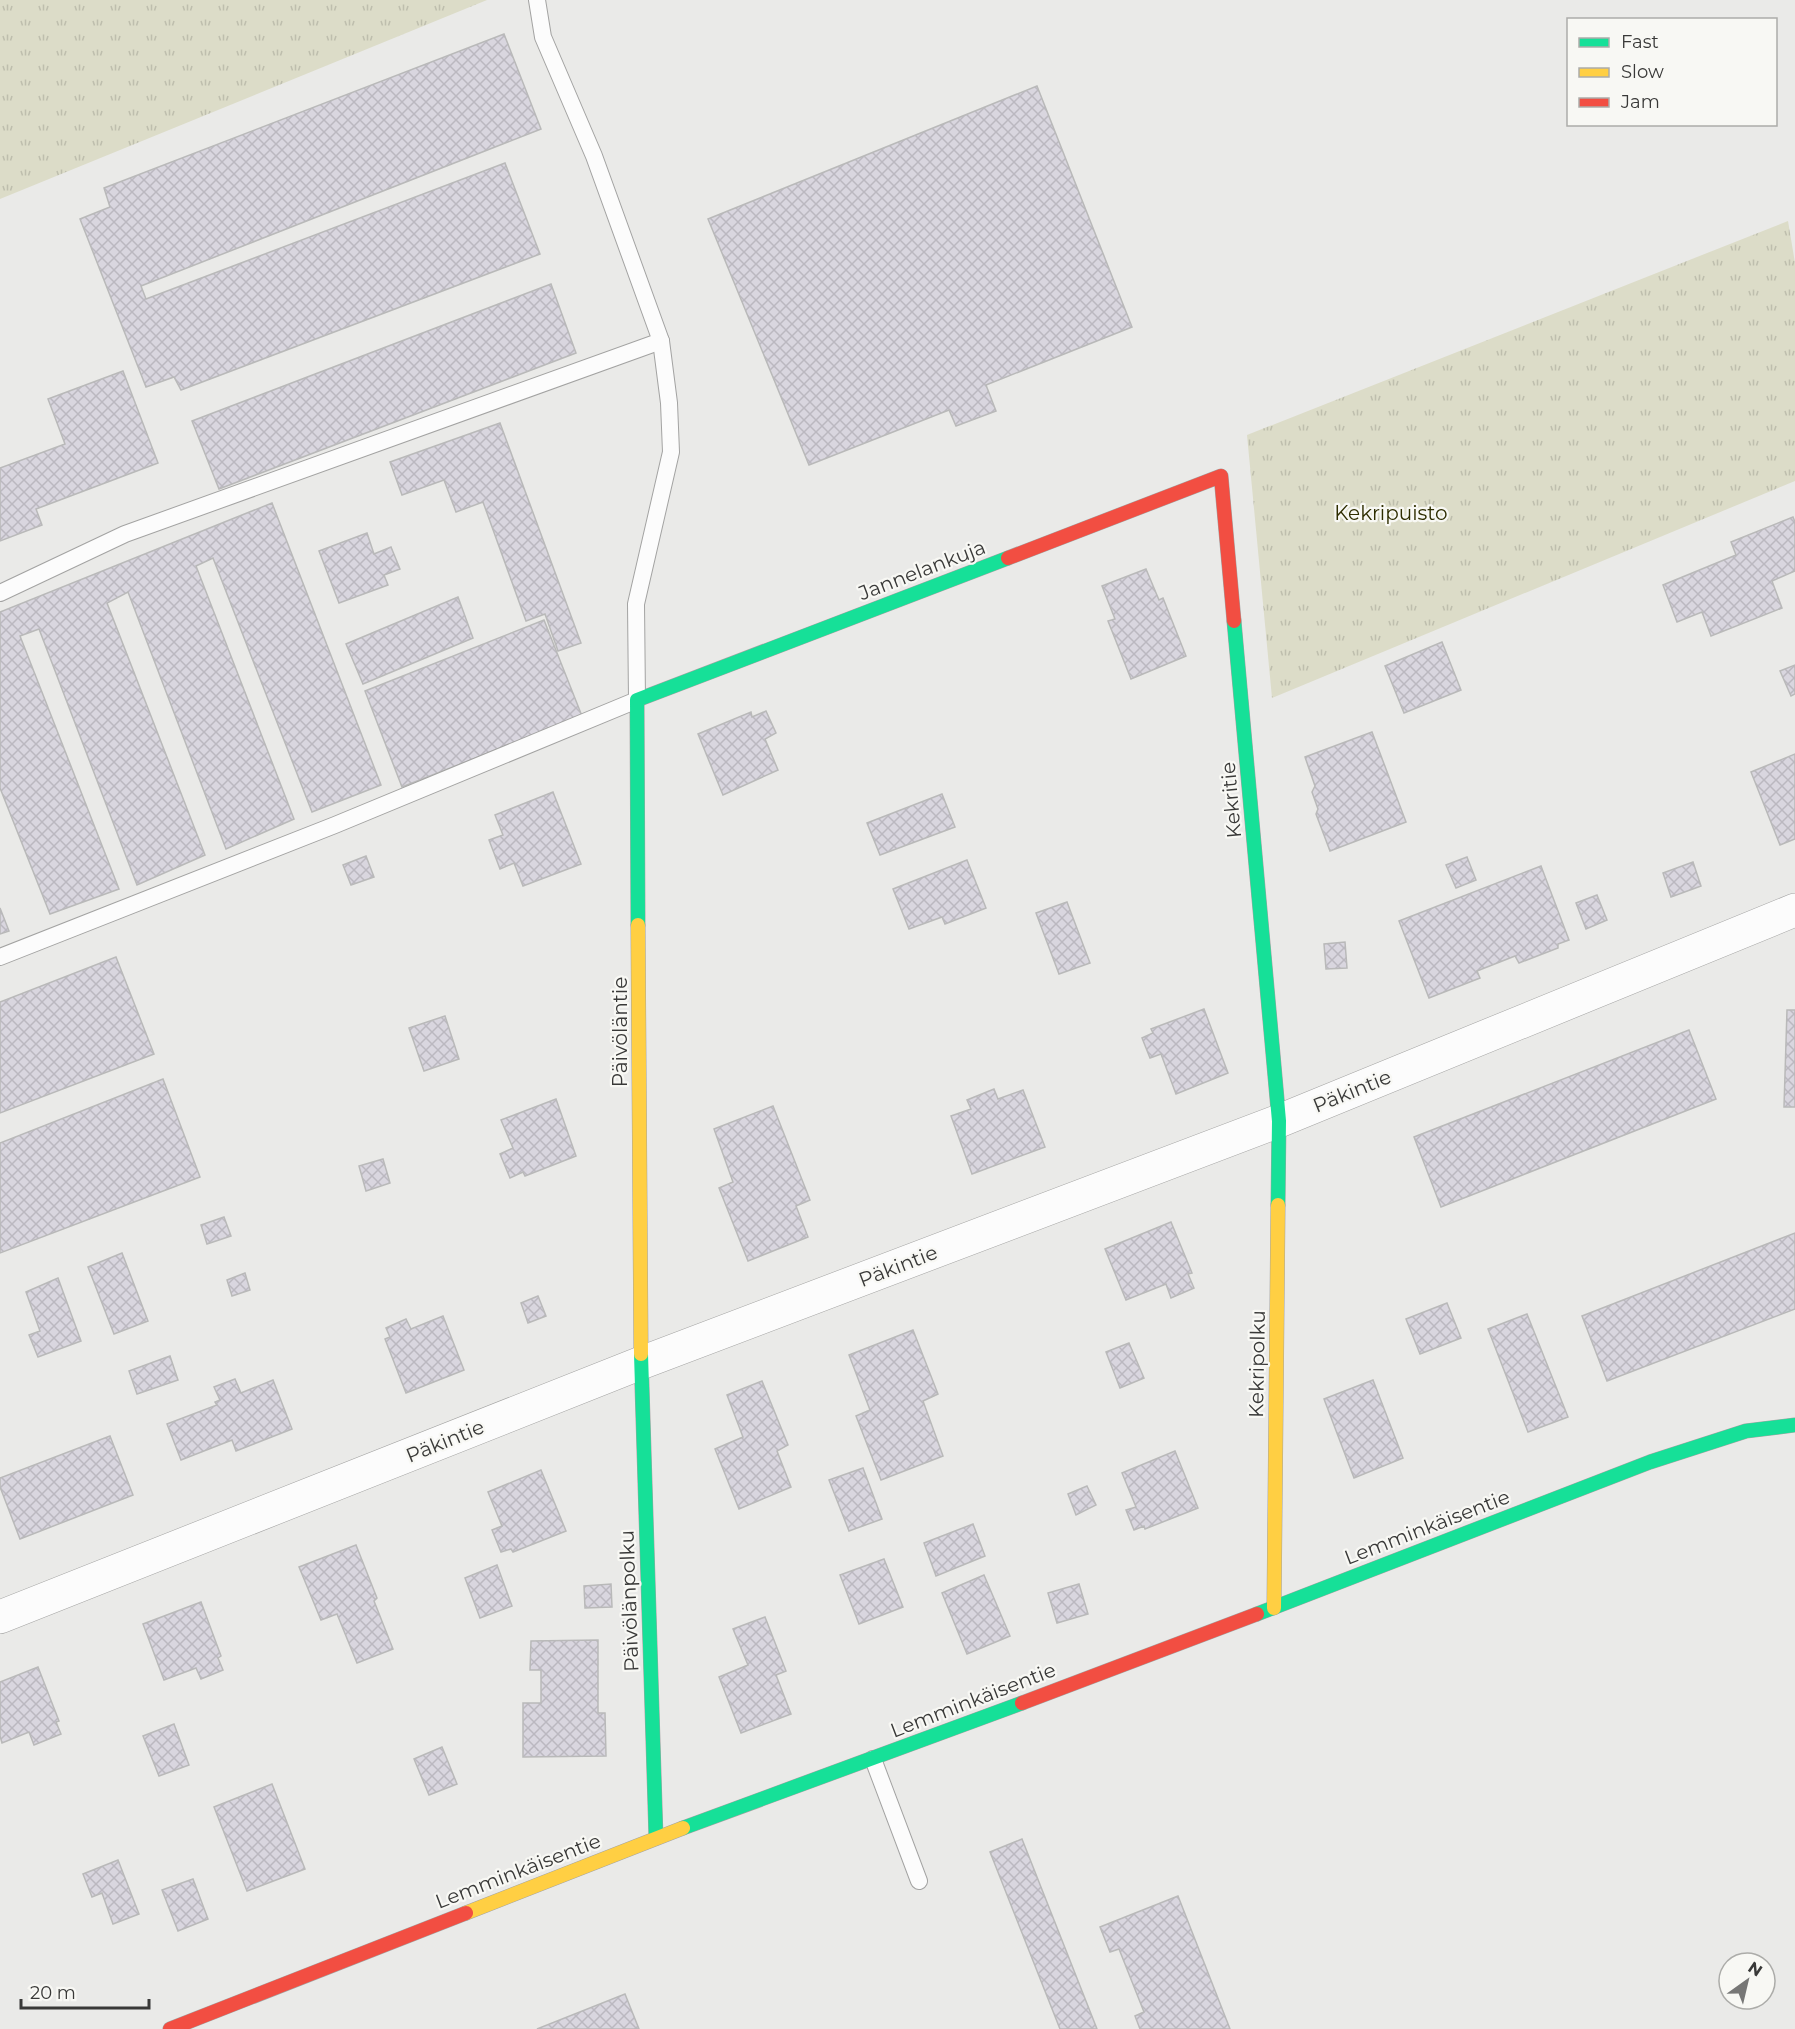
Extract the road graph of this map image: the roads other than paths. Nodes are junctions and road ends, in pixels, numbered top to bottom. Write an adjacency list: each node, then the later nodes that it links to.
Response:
1 (537, 0): 2 (lane)
2 (661, 341): 4 (lane); 5 (lane)
3 (1221, 476): 5 (street, Jannelankuja); 8 (street, Kekritie)
4 (0, 592)
5 (637, 700): 7 (lane); 9 (street, Päivöläntie)
6 (1795, 910): 8 (street, Päkintie)
7 (0, 957)
8 (1279, 1121): 9 (street, Päkintie); 11 (street, Kekripolku)
9 (641, 1363): 12 (street, Päkintie); 14 (street, Päivölänpolku)
10 (1795, 1425): 11 (street, Lemminkäisentie)
11 (1274, 1608): 13 (street, Lemminkäisentie)
12 (0, 1617)
13 (873, 1759): 14 (street, Lemminkäisentie); 15 (lane)
14 (656, 1838): 16 (street, Lemminkäisentie)
15 (919, 1881)
16 (170, 2029)

